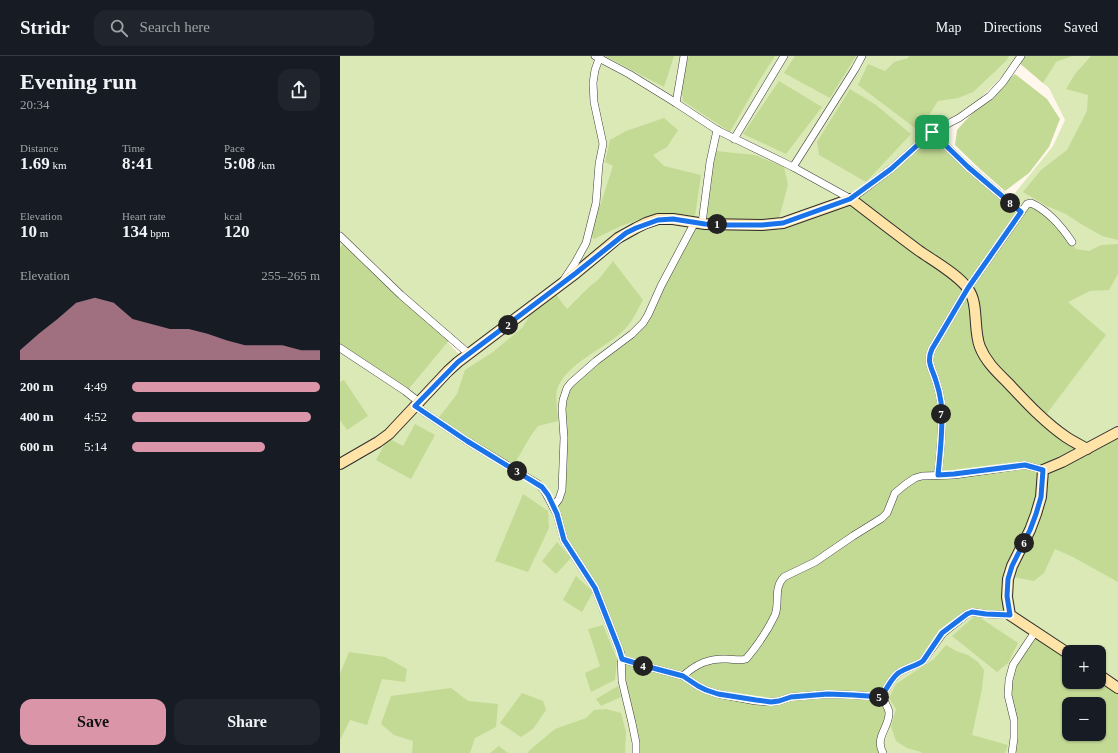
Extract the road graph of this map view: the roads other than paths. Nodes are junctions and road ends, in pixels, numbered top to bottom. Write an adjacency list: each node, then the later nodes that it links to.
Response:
1 (684, 56): 6 (street)
2 (784, 56): 9 (street)
3 (862, 56): 10 (street)
4 (1021, 56): 8 (street)
5 (598, 57): 6 (street); 16 (street)
6 (676, 103): 7 (street)
7 (716, 130): 9 (street); 13 (street)
8 (932, 132): 11 (street); 12 (street)
9 (734, 139): 10 (street)
10 (793, 167): 11 (street)
11 (850, 199): 13 (street); 17 (street)
12 (1021, 212): 15 (street); 17 (street)
13 (698, 223): 16 (street); 26 (street)
14 (340, 236): 19 (street)
15 (1072, 242)
16 (559, 286): 19 (street)
17 (968, 288): 22 (street); 25 (street)
18 (340, 348): 20 (street)
19 (469, 354): 20 (street)
20 (417, 404): 23 (street); 26 (street)
21 (1118, 432): 22 (street)
22 (1087, 449): 24 (street)
23 (340, 464)
24 (1043, 470): 25 (street); 27 (street)
25 (938, 475): 31 (street)
26 (553, 507): 30 (street)
27 (1010, 615): 28 (street); 34 (street)
28 (1035, 632): 29 (street); 37 (street)
29 (1062, 649)
30 (622, 659): 31 (street); 35 (street)
31 (683, 676): 34 (street)
32 (1106, 680): 33 (street)
33 (1118, 688)
34 (882, 697): 36 (street)
35 (636, 753)
36 (883, 753)
37 (1012, 753)

